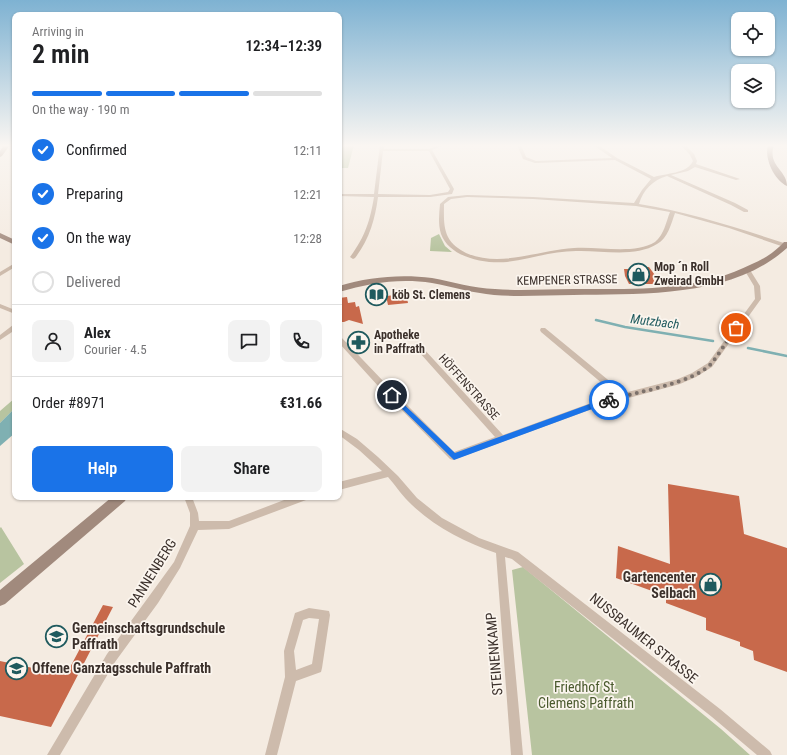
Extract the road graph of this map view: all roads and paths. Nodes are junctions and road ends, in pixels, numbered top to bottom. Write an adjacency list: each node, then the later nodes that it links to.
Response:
1 (377, 180): 6 (street)
2 (447, 180): 7 (street)
3 (653, 180): 8 (street)
4 (679, 180): 10 (street)
5 (342, 195): 6 (street)
6 (375, 195): 7 (street); 14 (street)
7 (448, 196): 8 (street); 9 (street)
8 (636, 205): 9 (street)
9 (673, 211): 13 (street)
10 (746, 211)
11 (0, 235): 12 (main road)
12 (12, 241)
13 (787, 246): 16 (main road, KEMPENER STRASSE)
14 (353, 257)
15 (12, 267): 17 (street)
16 (748, 271): 18 (main road, KEMPENER STRASSE); 26 (street)
17 (0, 274)
18 (342, 288)
19 (0, 306): 20 (street)
20 (12, 311)
21 (12, 329): 23 (street)
22 (543, 330): 26 (street)
23 (0, 338)
24 (342, 342): 28 (street)
25 (420, 350): 28 (street, HÖFFENSTRASSE)
26 (622, 396): 28 (street)
27 (342, 433): 29 (street, NUSSBAUMER STRASSE)
28 (502, 440)
29 (389, 473): 30 (street); 35 (street, NUSSBAUMER STRASSE)
30 (342, 485)
31 (117, 500): 36 (main road)
32 (189, 500): 34 (street)
33 (295, 500): 34 (street)
34 (195, 526): 38 (street, PANNENBERG)
35 (500, 550): 40 (street, STEINENKAMP); 41 (street, NUSSBAUMER STRASSE)
36 (0, 599)
37 (291, 677): 37 (street); 39 (street)
38 (53, 755)
39 (271, 755)
40 (517, 755)
41 (766, 755)

